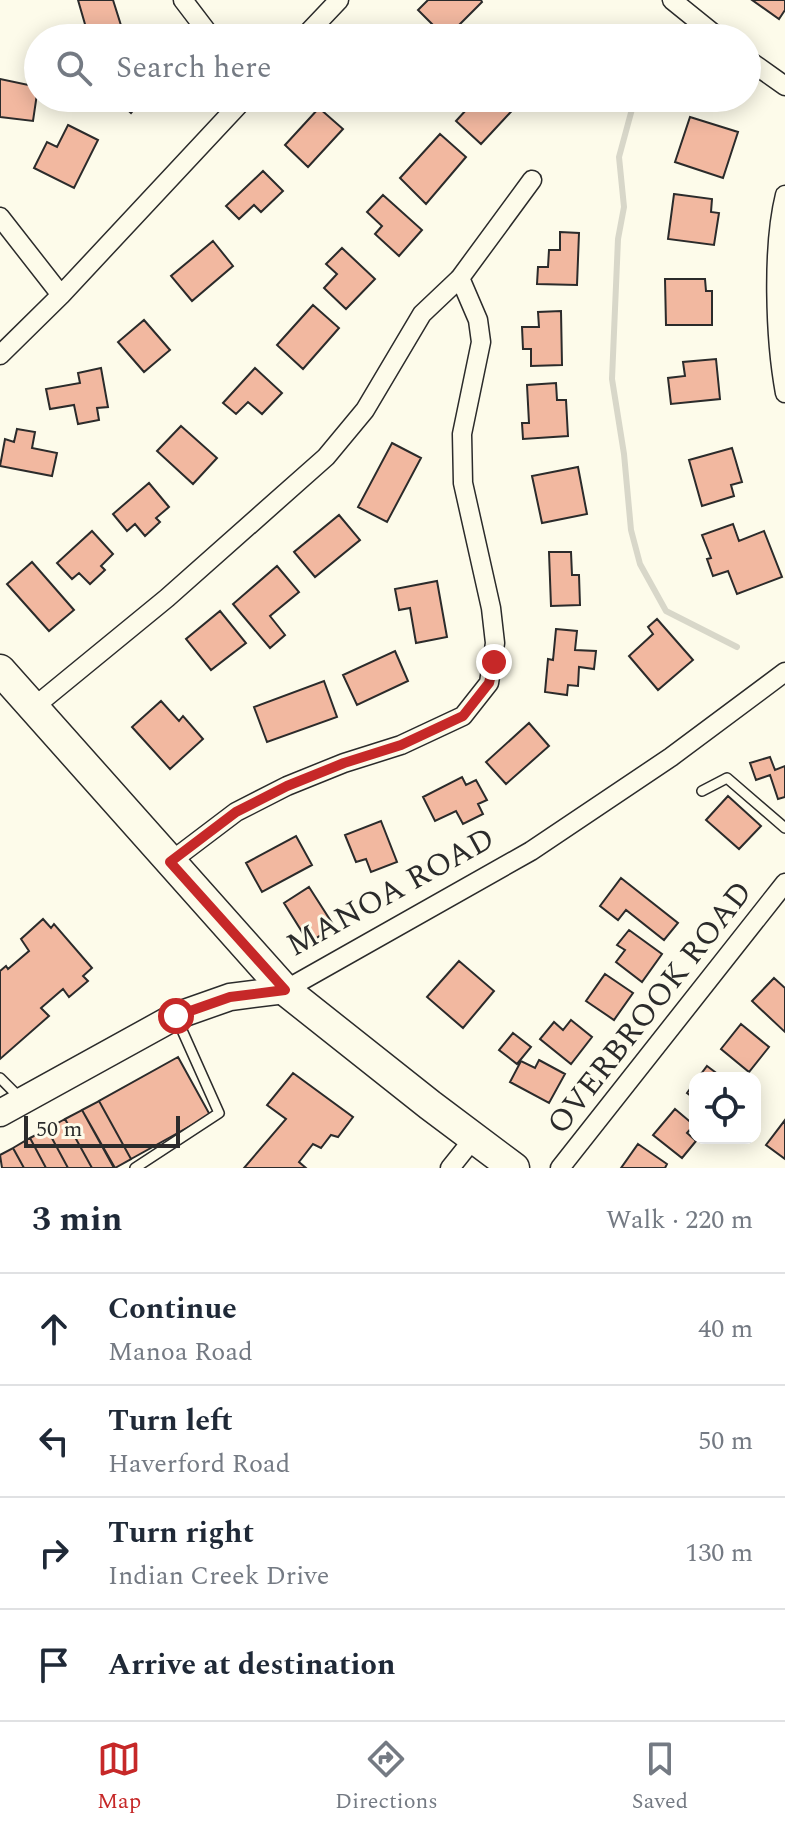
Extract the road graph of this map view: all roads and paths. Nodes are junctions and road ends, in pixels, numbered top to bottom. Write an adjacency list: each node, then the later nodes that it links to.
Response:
1 (183, 0): 4 (street)
2 (339, 0): 5 (street)
3 (672, 0): 6 (street)
4 (201, 24)
5 (316, 24)
6 (702, 24)
7 (761, 69): 8 (street)
8 (785, 86)
9 (232, 112): 14 (street)
10 (532, 180): 13 (street)
11 (785, 195): 16 (street)
12 (0, 217): 14 (street)
13 (460, 278): 19 (street); 22 (street)
14 (61, 295): 15 (street)
15 (0, 355)
16 (785, 393)
17 (0, 670): 19 (main road)
18 (785, 672): 24 (street, MANOA ROAD)
19 (34, 707): 22 (main road)
20 (702, 791): 21 (lane)
21 (785, 828)
22 (170, 862): 24 (main road)
23 (785, 883): 32 (street, OVERBROOK ROAD)
24 (285, 990): 25 (main road, MANOA ROAD); 28 (main road)
25 (176, 1016): 27 (main road, MANOA ROAD); 29 (lane)
26 (0, 1078): 27 (lane)
27 (11, 1106)
28 (474, 1138): 30 (street); 31 (main road)
29 (135, 1168)
30 (450, 1168)
31 (514, 1168)
32 (560, 1168)

